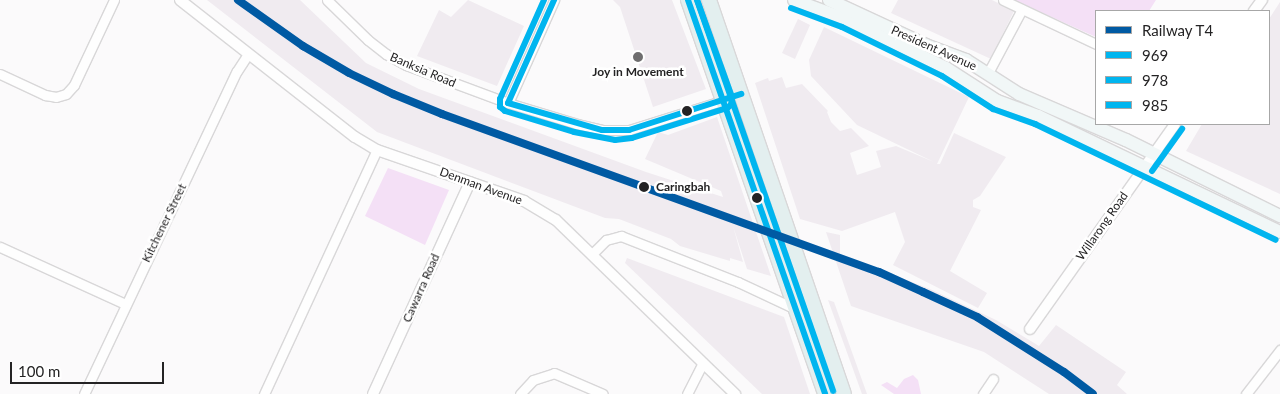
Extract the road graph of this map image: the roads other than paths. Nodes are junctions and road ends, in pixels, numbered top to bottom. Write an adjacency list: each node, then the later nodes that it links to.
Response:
1 (114, 0): 14 (street)
2 (180, 0): 12 (street, Denman Avenue)
3 (327, 0): 17 (street, Banksia Road)
4 (554, 0): 17 (street)
5 (688, 0): 16 (main road)
6 (709, 0): 15 (main road)
7 (794, 0): 18 (main road, President Avenue)
8 (829, 0): 13 (main road, President Avenue)
9 (1003, 0): 10 (street)
10 (1022, 9): 11 (street); 13 (street)
11 (1095, 44)
12 (248, 54): 20 (street, Denman Avenue); 28 (street, Kitchener Street)
13 (988, 73): 18 (main road); 21 (main road, President Avenue)
14 (0, 74)
15 (741, 94): 16 (main road); 42 (main road)
16 (724, 100): 17 (street, Banksia Road); 29 (main road)
17 (508, 103)
18 (1028, 112): 22 (main road, President Avenue)
19 (1174, 125): 21 (street, Willarong Road)
20 (377, 150): 23 (street, Denman Avenue); 35 (street)
21 (1154, 154): 22 (street, Willarong Road); 24 (main road, President Avenue)
22 (1144, 166): 25 (main road, President Avenue); 30 (street, Willarong Road)
23 (470, 182): 27 (street, Denman Avenue); 36 (street, Cawarra Road)
24 (1280, 216)
25 (1280, 232)
26 (0, 247): 28 (street)
27 (592, 254): 29 (street); 32 (street)
28 (125, 304): 34 (street, Kitchener Street)
29 (797, 309): 41 (main road)
30 (1030, 328)
31 (1280, 350): 44 (street)
32 (703, 363): 39 (street); 40 (street)
33 (993, 379): 43 (street)
34 (84, 394)
35 (264, 394)
36 (373, 394)
37 (520, 394): 38 (street)
38 (603, 394)
39 (687, 394)
40 (735, 394)
41 (825, 394)
42 (844, 394)
43 (983, 394)
44 (1246, 394)

